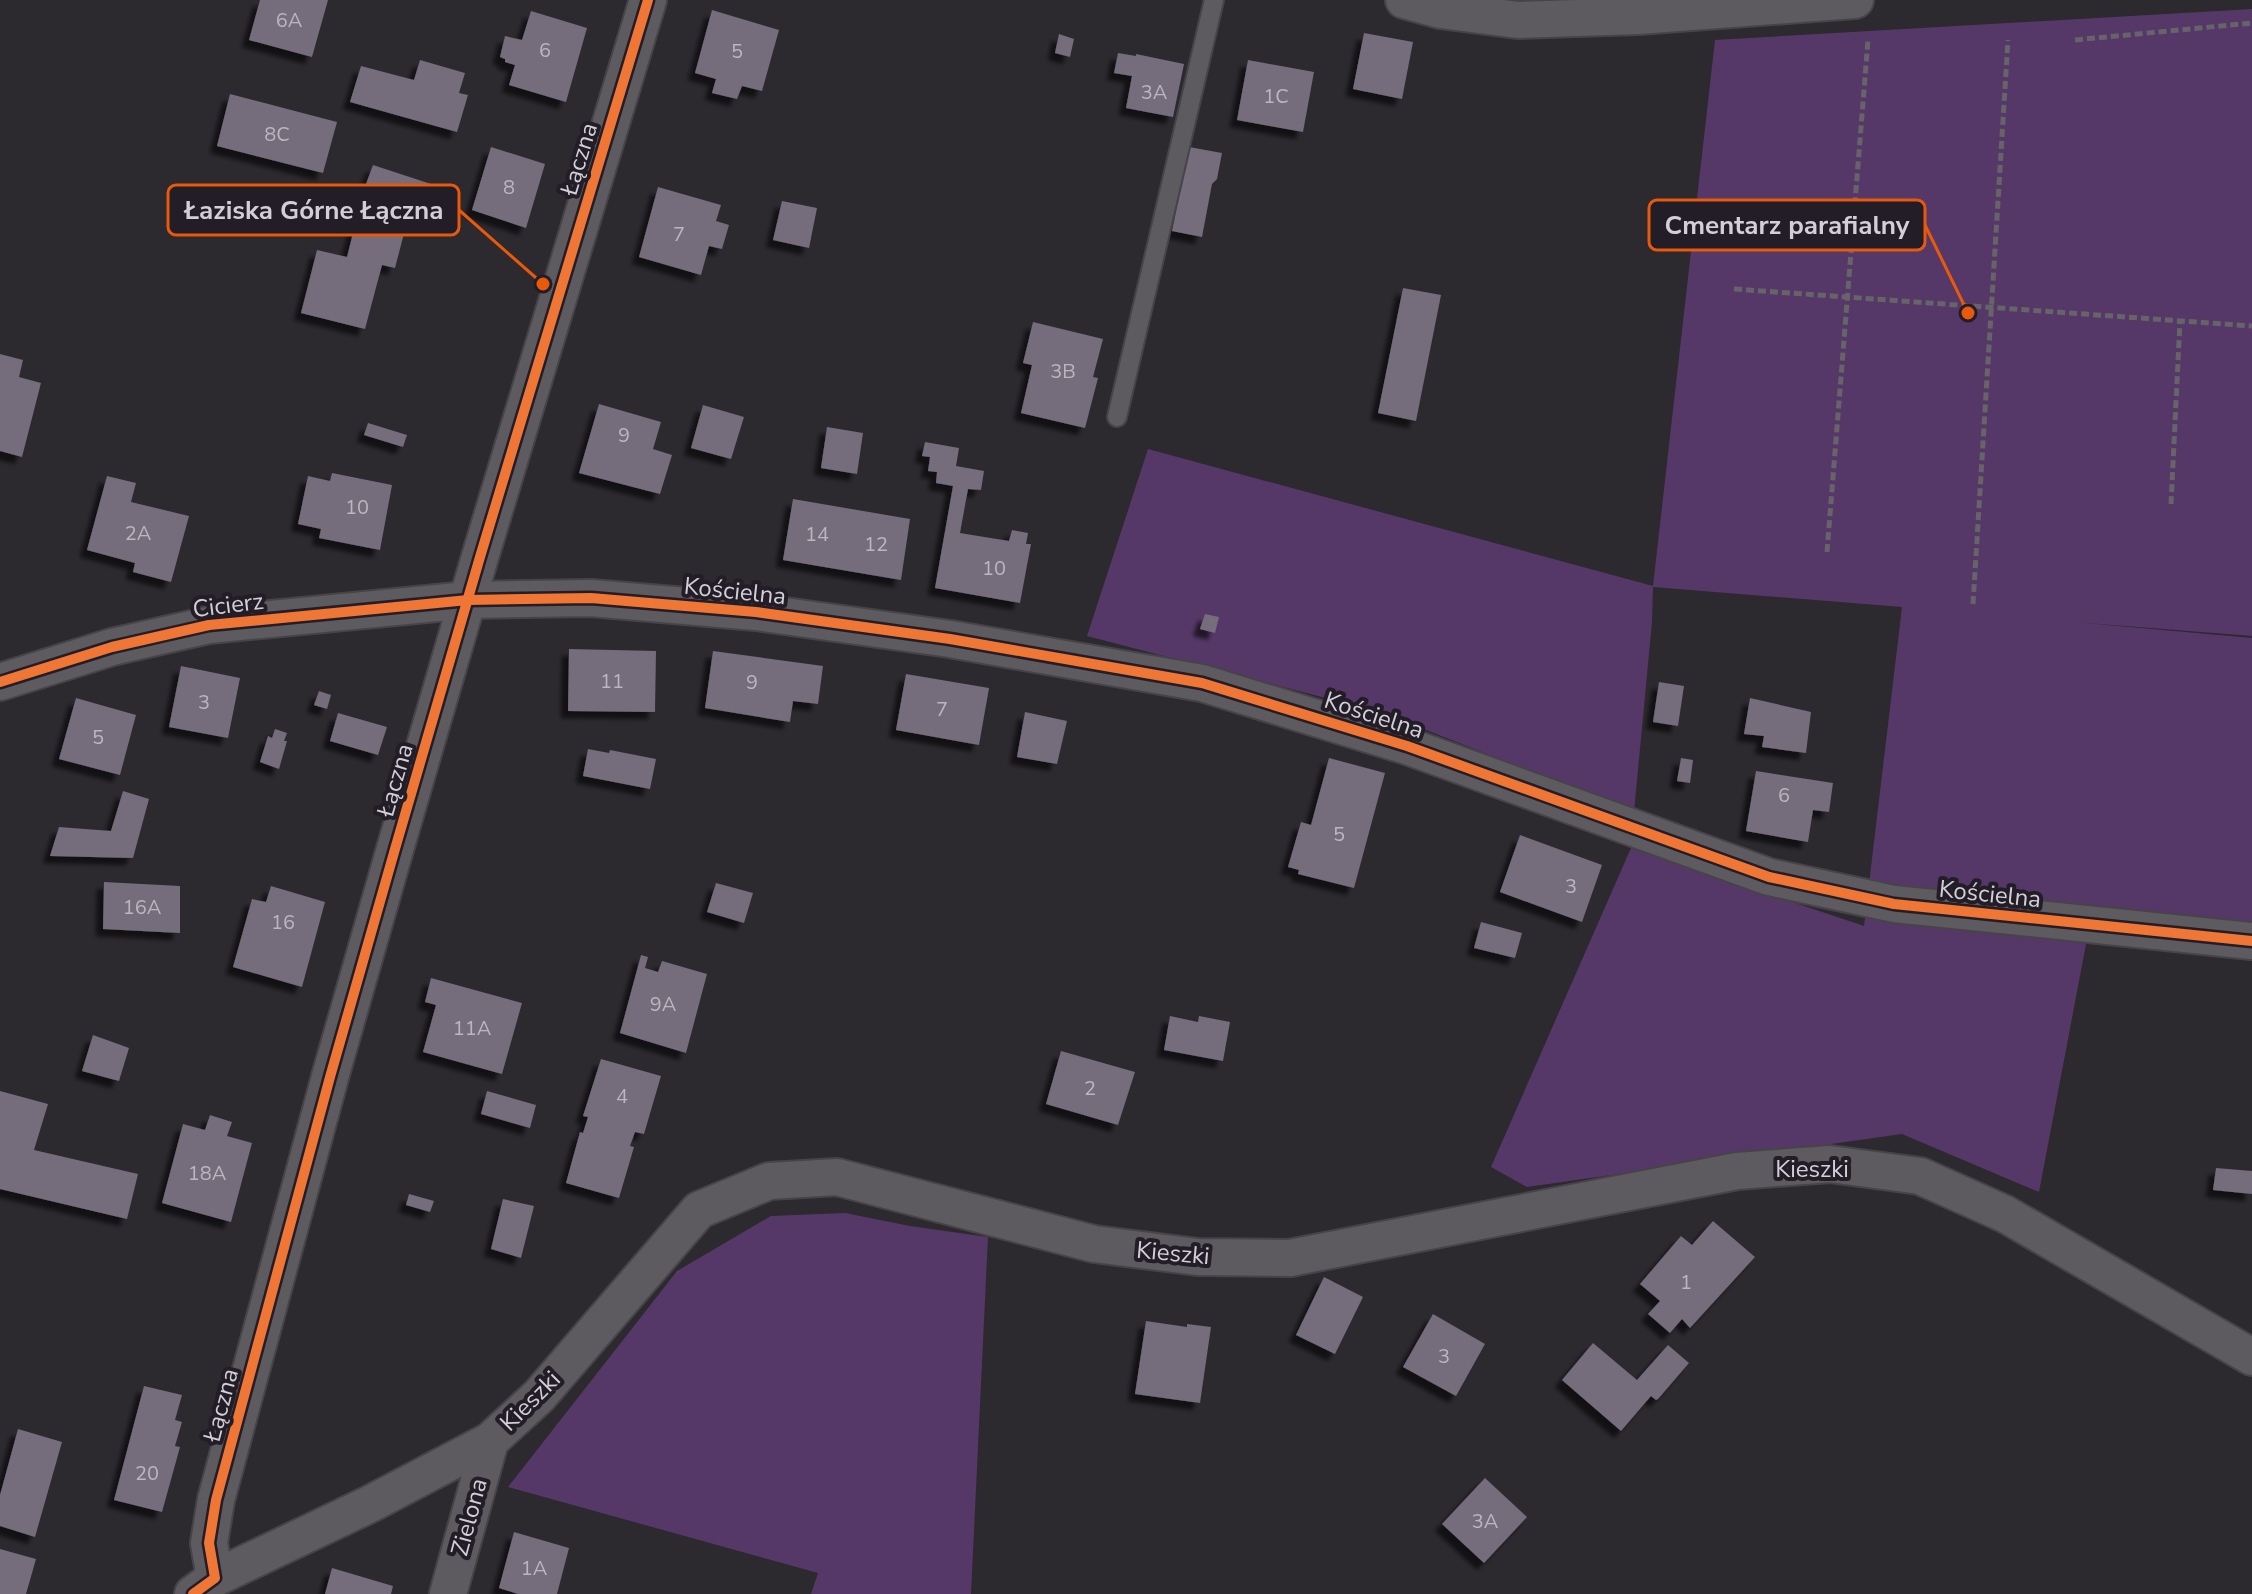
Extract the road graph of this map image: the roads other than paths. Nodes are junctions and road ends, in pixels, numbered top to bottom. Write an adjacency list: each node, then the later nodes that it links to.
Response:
1 (648, 0): 6 (street, Łączna)
2 (1214, 0): 5 (lane)
3 (1404, 0): 4 (street)
4 (1855, 0)
5 (1117, 417)
6 (468, 600): 7 (street, Cicierz); 8 (street, Kościelna); 11 (street, Łączna)
7 (0, 682)
8 (2252, 941)
9 (2252, 1357): 10 (street, Kieszki)
10 (490, 1441): 11 (street, Kieszki); 12 (street, Zielona)
11 (204, 1586)
12 (448, 1594)

